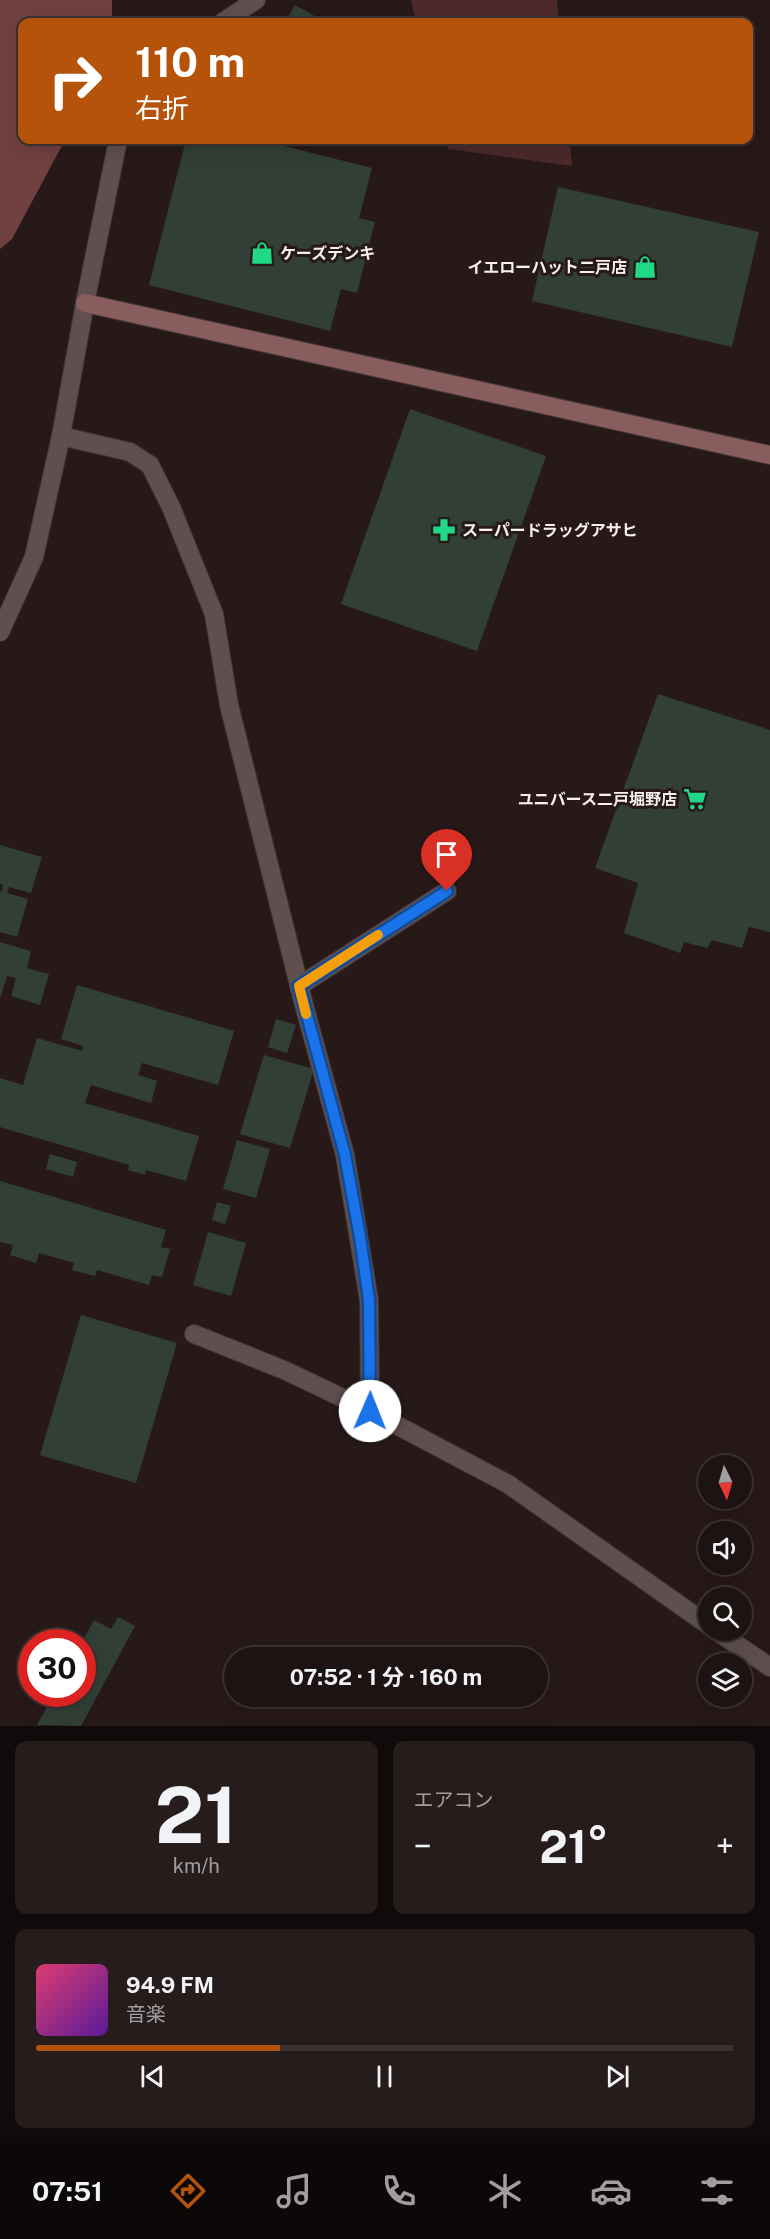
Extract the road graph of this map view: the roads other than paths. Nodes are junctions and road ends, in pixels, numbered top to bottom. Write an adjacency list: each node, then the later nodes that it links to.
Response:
1 (256, 0): 2 (street)
2 (229, 18)
3 (117, 144): 4 (street)
4 (85, 303): 5 (street); 6 (street)
5 (61, 436): 7 (street); 9 (street)
6 (770, 455)
7 (0, 632)
8 (447, 891): 9 (street)
9 (299, 986): 11 (street)
10 (194, 1334): 11 (street)
11 (370, 1411): 12 (street)
12 (698, 1618)
13 (731, 1641): 14 (street)
14 (770, 1667)

